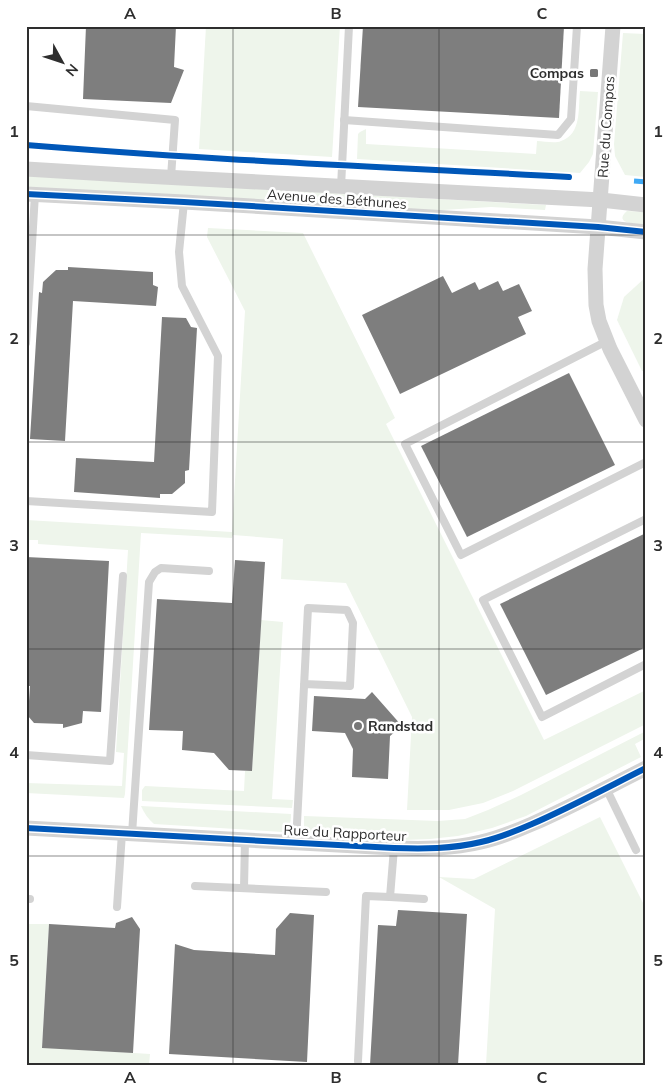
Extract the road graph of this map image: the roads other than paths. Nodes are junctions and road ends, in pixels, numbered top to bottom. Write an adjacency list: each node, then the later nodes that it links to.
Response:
1 (348, 26): 5 (lane)
2 (577, 26): 5 (lane)
3 (613, 26): 10 (street, Rue du Compas)
4 (26, 106): 7 (lane)
5 (344, 120): 8 (lane)
6 (26, 168): 7 (street, Avenue des Béthunes)
7 (171, 177): 8 (street, Avenue des Béthunes)
8 (341, 187): 10 (street, Avenue des Béthunes)
9 (31, 194): 11 (street, Avenue des Béthunes); 16 (lane)
10 (601, 200): 12 (street, Avenue des Béthunes); 13 (street, Rue du Compas)
11 (184, 202): 13 (street, Avenue des Béthunes); 19 (lane)
12 (646, 205)
13 (598, 227): 14 (street, Avenue des Béthunes); 15 (street, Rue du Compas)
14 (646, 232)
15 (607, 341): 17 (street, Rue du Compas); 18 (lane)
16 (26, 343)
17 (646, 420)
18 (646, 462)
19 (26, 501)
20 (646, 519): 23 (lane)
21 (209, 571): 29 (lane)
22 (123, 576): 25 (lane)
23 (646, 664)
24 (304, 684): 24 (lane); 31 (lane)
25 (26, 755)
26 (646, 768): 27 (street, Rue du Rapporteur)
27 (606, 788): 32 (street, Rue du Rapporteur); 33 (lane)
28 (26, 828): 29 (street, Rue du Rapporteur)
29 (127, 834): 30 (street, Rue du Rapporteur); 39 (lane)
30 (245, 840): 31 (street, Rue du Rapporteur); 35 (lane)
31 (296, 843): 32 (street, Rue du Rapporteur)
32 (394, 848): 37 (lane)
33 (636, 850)
34 (195, 886): 35 (lane)
35 (244, 888): 36 (lane)
36 (326, 892)
37 (390, 897): 38 (lane); 40 (lane)
38 (424, 898)
39 (117, 907)
40 (358, 1061)

